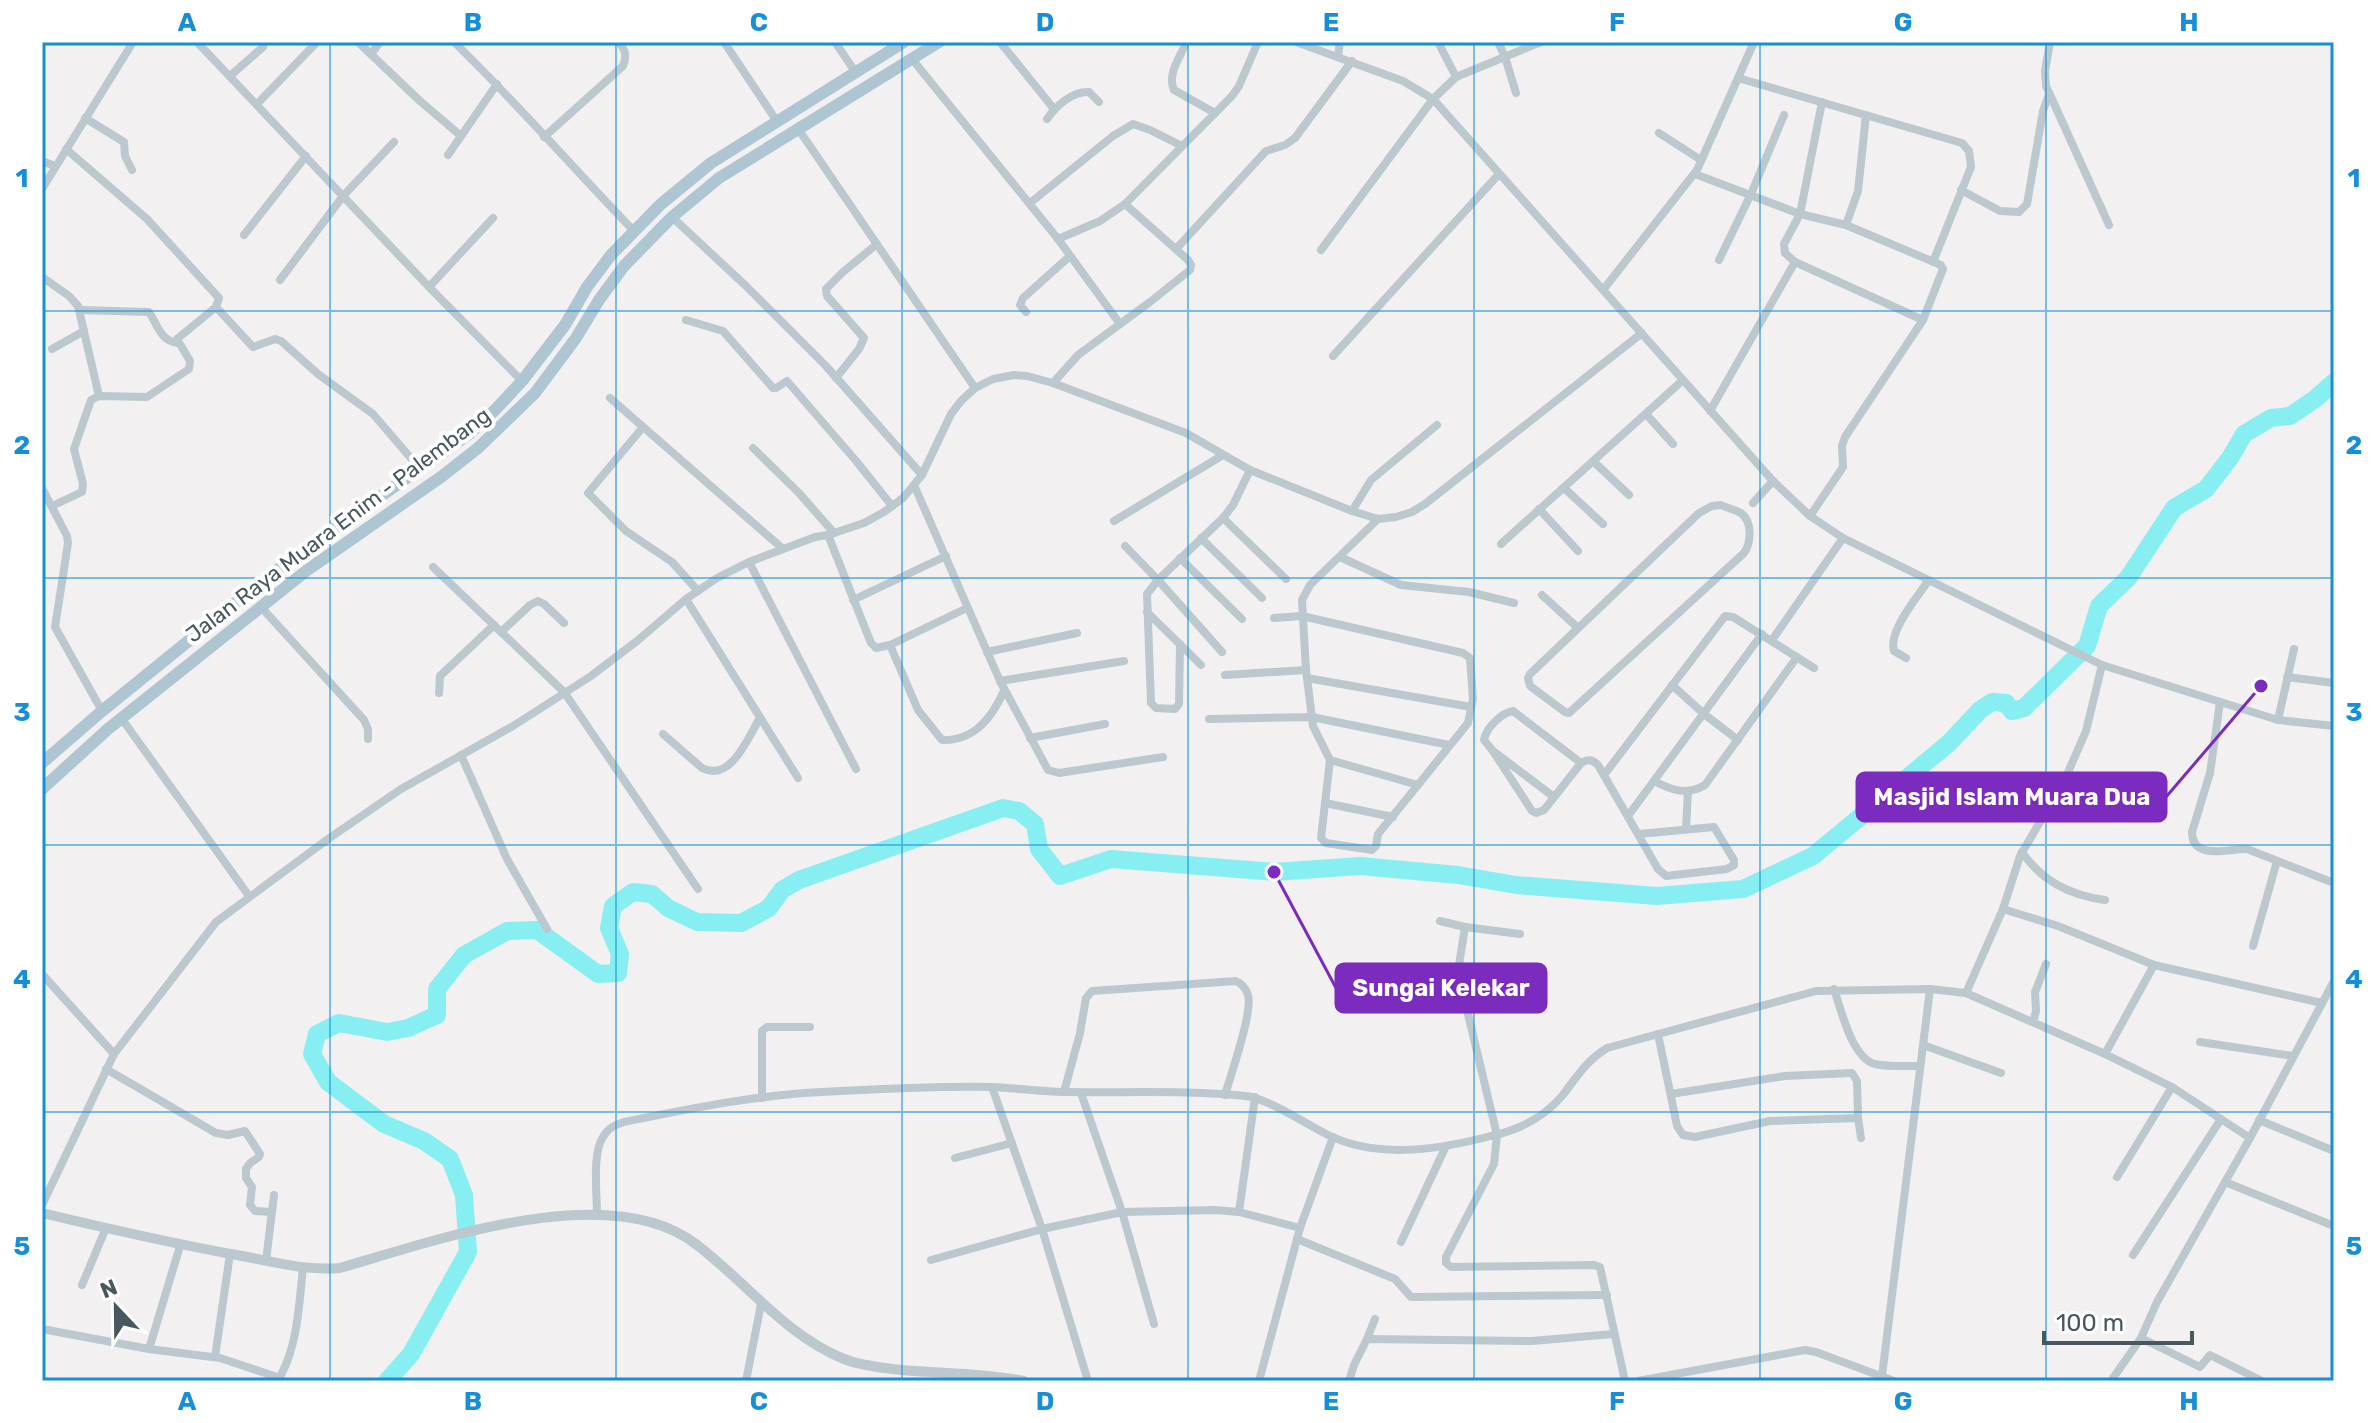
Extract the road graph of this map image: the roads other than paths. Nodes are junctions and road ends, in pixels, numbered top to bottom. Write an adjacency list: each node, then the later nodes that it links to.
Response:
1 (133, 42): 43 (street)
2 (197, 42): 29 (street)
3 (265, 42): 29 (street)
4 (317, 42): 38 (street)
5 (358, 42): 23 (street)
6 (380, 42): 23 (street)
7 (454, 42): 32 (street)
8 (618, 42): 49 (street)
9 (724, 42): 45 (street)
10 (835, 42): 28 (street)
11 (904, 42): 28 (main road, Jalan Raya Muara Enim - Palembang)
12 (939, 42): 26 (main road, Jalan Raya Muara Enim - Palembang)
13 (1000, 42): 39 (street)
14 (1258, 42): 40 (street)
15 (1340, 42): 24 (street)
16 (1438, 42): 30 (street)
17 (1498, 42): 25 (street)
18 (1541, 42): 25 (street)
19 (1754, 42): 31 (street)
20 (2050, 42): 34 (street)
21 (1300, 43): 24 (street)
22 (1185, 45): 40 (street)
23 (371, 54): 48 (street)
24 (1338, 56): 27 (street)
25 (1505, 57): 30 (street); 33 (street)
26 (912, 59): 46 (main road, Jalan Raya Muara Enim - Palembang); 65 (street)
27 (1352, 61): 35 (street); 76 (street)
28 (856, 73): 45 (main road, Jalan Raya Muara Enim - Palembang)
29 (230, 76): 38 (street)
30 (1456, 77): 35 (street)
31 (1738, 78): 37 (street); 55 (street)
32 (497, 84): 48 (street); 49 (street)
33 (1516, 93)
34 (2049, 94): 62 (street); 71 (street)
35 (1433, 99): 59 (street); 77 (street)
36 (1099, 102): 39 (street)
37 (1822, 102): 42 (street); 67 (street)
38 (257, 104): 54 (street)
39 (1054, 109): 44 (street)
40 (1215, 113): 51 (street)
41 (1784, 115): 63 (street)
42 (1866, 115): 62 (street); 70 (street)
43 (85, 118): 52 (street); 58 (street)
44 (1047, 119)
45 (778, 123): 72 (main road, Jalan Raya Muara Enim - Palembang)
46 (799, 130): 68 (main road, Jalan Raya Muara Enim - Palembang); 75 (street)
47 (1659, 133): 55 (street)
48 (461, 136): 53 (street)
49 (544, 137): 72 (street)
50 (394, 142): 64 (street)
51 (1182, 146): 65 (street); 66 (street)
52 (66, 149): 57 (street); 86 (street)
53 (448, 155)
54 (306, 156): 64 (street); 73 (street)
55 (1701, 160): 60 (street)
56 (42, 161): 57 (street)
57 (55, 166): 61 (street)
58 (132, 170)
59 (1499, 174): 85 (street); 96 (street)
60 (1695, 174): 63 (street); 85 (street)
61 (42, 189)
62 (1961, 190): 81 (street)
63 (1751, 194): 67 (street); 79 (street)
64 (343, 196): 83 (street); 84 (street)
65 (1030, 203): 74 (street)
66 (1125, 204): 74 (street); 76 (street)
67 (1800, 214): 70 (street); 80 (street)
68 (672, 217): 97 (street); 151 (main road, Jalan Raya Muara Enim - Palembang)
69 (493, 218): 84 (street)
70 (1846, 225): 81 (street)
71 (2109, 225)
72 (633, 230): 99 (main road, Jalan Raya Muara Enim - Palembang)
73 (244, 235)
74 (1058, 239): 78 (street)
75 (877, 244): 97 (street); 101 (street)
76 (1177, 248): 91 (street)
77 (1321, 250)
78 (1070, 256): 88 (street); 91 (street)
79 (1719, 260)
80 (1795, 262): 90 (street); 104 (street)
81 (1933, 262): 90 (street)
82 (42, 277): 87 (street)
83 (280, 280)
84 (429, 287): 99 (street)
85 (1603, 290): 93 (street)
86 (216, 307): 94 (street); 112 (street)
87 (80, 310): 92 (street); 94 (street)
88 (1026, 312)
89 (686, 320): 121 (street)
90 (1923, 320): 125 (street)
91 (1120, 324): 100 (street)
92 (84, 331): 95 (street); 102 (street)
93 (1642, 333): 98 (street); 127 (street)
94 (178, 343): 102 (street)
95 (52, 349)
96 (1333, 356)
97 (836, 378): 114 (street)
98 (1683, 380): 104 (street); 105 (street)
99 (522, 381): 112 (main road, Jalan Raya Muara Enim - Palembang)
100 (1053, 383): 101 (street); 110 (street)
101 (975, 388): 114 (street)
102 (99, 396): 120 (street)
103 (610, 398): 107 (street)
104 (1710, 411): 115 (street)
105 (1646, 414): 108 (street); 111 (street)
106 (1437, 425): 124 (street)
107 (643, 427): 135 (street); 145 (street)
108 (1673, 444)
109 (753, 448): 130 (street)
110 (1223, 455): 113 (street); 128 (street)
111 (1593, 461): 118 (street); 119 (street)
112 (421, 470): 173 (main road, Jalan Raya Muara Enim - Palembang)
113 (1250, 470): 124 (street); 126 (street)
114 (922, 475): 116 (street)
115 (1773, 481): 122 (street); 125 (street)
116 (914, 485): 121 (street); 137 (street)
117 (42, 488): 120 (street)
118 (1564, 488): 123 (street); 129 (street)
119 (1629, 495)
120 (52, 506): 189 (street)
121 (892, 506): 130 (street)
122 (1748, 508): 159 (street); 159 (street)
123 (1539, 509): 133 (street); 136 (street)
124 (1352, 511): 127 (street)
125 (1810, 516): 132 (street)
126 (1223, 518): 131 (street); 142 (street)
127 (1378, 519): 138 (street)
128 (1114, 521)
129 (1603, 524)
130 (831, 534): 135 (street); 149 (street)
131 (1201, 538): 139 (street); 147 (street)
132 (1843, 538): 144 (street); 163 (street)
133 (1501, 544)
134 (1125, 546): 143 (street)
135 (783, 549): 140 (street)
136 (1578, 551)
137 (946, 556): 149 (street); 152 (street)
138 (1340, 557): 150 (street); 154 (street)
139 (1180, 558): 143 (street); 156 (street)
140 (749, 562): 145 (street); 209 (street)
141 (433, 567): 158 (street)
142 (1286, 579)
143 (1158, 580): 153 (street); 168 (street)
144 (1928, 581): 170 (street); 172 (street)
145 (698, 591): 148 (street)
146 (1542, 595): 159 (street)
147 (1262, 598)
148 (686, 599): 184 (street); 192 (street)
149 (853, 600): 165 (street)
150 (1514, 603)
151 (261, 607): 179 (main road, Jalan Raya Muara Enim - Palembang); 200 (street)
152 (967, 608): 165 (street); 167 (street)
153 (1146, 611): 164 (street); 164 (street)
154 (1302, 616): 155 (street); 176 (street); 188 (street)
155 (1274, 618)
156 (1242, 619)
157 (564, 623): 160 (street)
158 (494, 625): 160 (street); 185 (street)
159 (1578, 628)
160 (501, 632): 184 (street)
161 (1077, 633): 167 (street)
162 (1762, 634): 163 (street); 182 (street); 190 (street)
163 (1772, 640): 169 (street)
164 (1180, 644): 174 (street)
165 (890, 645): 183 (street)
166 (2294, 649): 178 (street)
167 (987, 652): 183 (street)
168 (1222, 652)
169 (1797, 657): 175 (street); 201 (street)
170 (1906, 658)
171 (1124, 661): 183 (street)
172 (2099, 664): 187 (street); 222 (street)
173 (159, 665): 179 (main road); 180 (main road, Jalan Raya Muara Enim - Palembang)
174 (1201, 665)
175 (1814, 668)
176 (1306, 674): 177 (street); 188 (street); 191 (street)
177 (1225, 675)
178 (2287, 677): 181 (street); 195 (street)
179 (171, 679): 186 (main road, Jalan Raya Muara Enim - Palembang)
180 (139, 680): 186 (main road); 189 (main road, Jalan Raya Muara Enim - Palembang)
181 (2334, 683)
182 (1672, 685): 190 (street); 210 (street)
183 (1002, 686): 199 (street)
184 (564, 692): 204 (street); 225 (street)
185 (439, 693)
186 (153, 694): 193 (main road, Jalan Raya Muara Enim - Palembang)
187 (2220, 702): 195 (street); 223 (street)
188 (1471, 707): 202 (street)
189 (102, 711): 207 (main road, Jalan Raya Muara Enim - Palembang)
190 (1704, 714): 201 (street); 212 (street)
191 (1312, 717): 194 (street); 202 (street); 206 (street)
192 (760, 718): 198 (street); 211 (street)
193 (122, 719): 214 (main road, Jalan Raya Muara Enim - Palembang); 226 (street)
194 (1209, 719)
195 (2278, 720): 197 (street)
196 (1105, 724): 199 (street)
197 (2334, 726)
198 (663, 734)
199 (1030, 738): 205 (street)
200 (368, 739)
201 (1738, 740): 215 (street)
202 (1449, 745): 213 (street)
203 (1493, 751): 208 (street); 216 (street); 216 (street)
204 (461, 755): 226 (street); 231 (street)
205 (1163, 757)
206 (1330, 760): 213 (street); 217 (street)
207 (42, 763)
208 (1581, 763): 210 (street); 216 (street)
209 (856, 769)
210 (1604, 775): 218 (street)
211 (798, 778)
212 (1654, 781): 215 (street); 218 (street)
213 (1418, 785): 219 (street)
214 (42, 789)
215 (1688, 791): 220 (street)
216 (1554, 797)
217 (1325, 803): 219 (street); 219 (street)
218 (1628, 816): 221 (street)
219 (1393, 817)
220 (1686, 829): 221 (street); 221 (street)
221 (1639, 834)
222 (2022, 852): 227 (street); 228 (street)
223 (2277, 861): 224 (street); 233 (street)
224 (2334, 883)
225 (698, 889)
226 (249, 896): 247 (street)
227 (2105, 900)
228 (2003, 909): 235 (street); 240 (street)
229 (1440, 921): 230 (street)
230 (1465, 927): 232 (street); 264 (street)
231 (547, 929)
232 (1520, 934)
233 (2253, 946)
234 (2046, 964): 242 (street)
235 (2154, 965): 241 (street); 248 (street)
236 (42, 974): 247 (street)
237 (2334, 981): 241 (street)
238 (1834, 989): 239 (street); 244 (street); 250 (street)
239 (1930, 989): 240 (street); 246 (street)
240 (1966, 993): 242 (street)
241 (2322, 1003): 249 (street)
242 (2033, 1022): 248 (street)
243 (810, 1027): 260 (street)
244 (1658, 1034): 257 (street); 264 (street)
245 (2200, 1042): 249 (street)
246 (1923, 1045): 250 (street); 252 (street)
247 (114, 1054): 251 (street)
248 (2105, 1054): 254 (street)
249 (2293, 1056): 263 (street)
250 (1919, 1066): 304 (street)
251 (106, 1069): 275 (street); 276 (street)
252 (2001, 1073)
253 (992, 1087): 255 (street); 260 (street); 268 (street)
254 (2172, 1087): 262 (street); 272 (street)
255 (1064, 1092): 256 (street); 258 (street)
256 (1081, 1093): 258 (street); 277 (street)
257 (1671, 1094): 261 (street); 261 (street)
258 (1225, 1095): 259 (street)
259 (1255, 1097): 265 (street); 278 (street)
260 (762, 1098): 280 (street)
261 (1858, 1118): 266 (street)
262 (2221, 1119): 267 (street); 289 (street)
263 (2259, 1120): 267 (street); 270 (street)
264 (1497, 1135): 269 (street); 294 (street)
265 (1333, 1137): 269 (street); 283 (street)
266 (1861, 1138)
267 (2250, 1138): 273 (street)
268 (1012, 1143): 271 (street); 284 (street)
269 (1446, 1146): 286 (street)
270 (2334, 1151)
271 (955, 1158)
272 (2117, 1177)
273 (2225, 1182): 281 (street); 300 (street)
274 (274, 1195): 276 (street)
275 (42, 1205)
276 (272, 1212): 291 (street)
277 (1122, 1212): 278 (street); 284 (street); 297 (street)
278 (1239, 1212): 283 (street)
279 (42, 1213): 282 (street)
280 (597, 1214): 292 (street); 295 (street)
281 (2334, 1226)
282 (106, 1228): 287 (street); 293 (street)
283 (1300, 1228): 285 (street)
284 (1042, 1229): 290 (street); 307 (street)
285 (1297, 1239): 294 (street); 308 (street)
286 (1401, 1242)
287 (180, 1246): 288 (street); 302 (street)
288 (230, 1254): 291 (street); 303 (street)
289 (2133, 1255)
290 (931, 1260)
291 (266, 1261): 292 (street)
292 (303, 1268): 303 (street)
293 (82, 1285)
294 (1607, 1295): 299 (street)
295 (761, 1304): 305 (street); 306 (street)
296 (1375, 1319): 301 (street)
297 (1154, 1324)
298 (42, 1329): 302 (street)
299 (1613, 1334): 301 (street); 310 (street)
300 (2141, 1338): 313 (street); 314 (street)
301 (1367, 1339): 309 (street)
302 (149, 1349): 303 (street)
303 (215, 1357)
304 (1882, 1376): 311 (street); 312 (street)
305 (746, 1381)
306 (1024, 1381)
307 (1088, 1381)
308 (1259, 1381)
309 (1349, 1381)
310 (1625, 1381)
311 (1638, 1381)
312 (1894, 1381)
313 (2111, 1381)
314 (2262, 1381)

